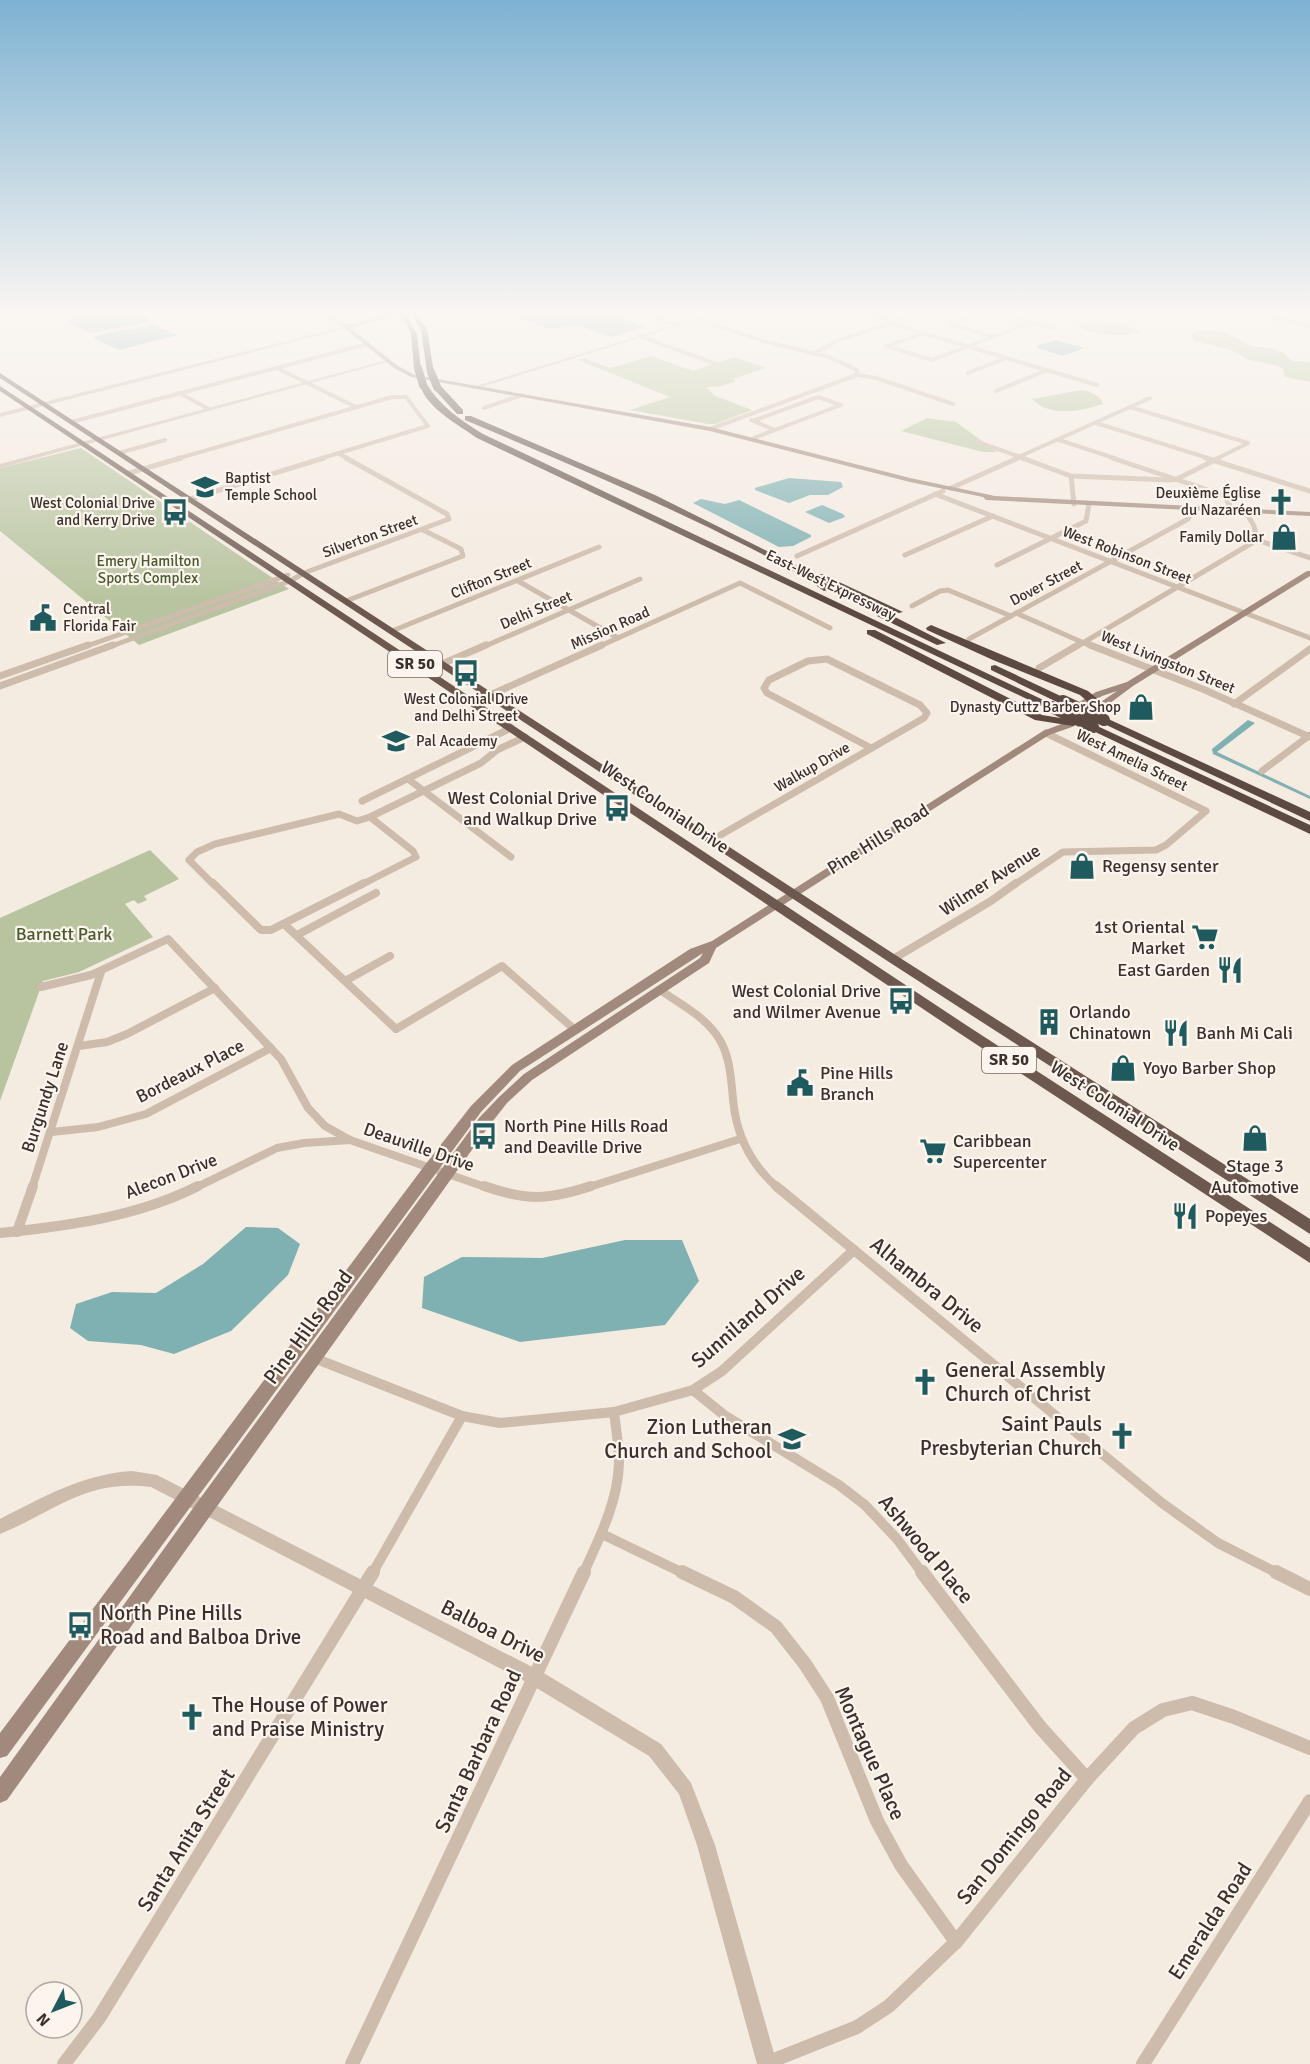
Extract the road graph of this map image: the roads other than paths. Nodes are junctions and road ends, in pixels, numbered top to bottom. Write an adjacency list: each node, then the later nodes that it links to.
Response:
1 (29, 408): 18 (street)
2 (30, 408): 30 (highway, West Colonial Drive / SR 50)
3 (50, 408): 20 (highway, West Colonial Drive / SR 50)
4 (122, 408): 20 (street)
5 (206, 408): 17 (street)
6 (215, 408): 17 (street)
7 (351, 408): 36 (street)
8 (415, 408): 32 (street)
9 (441, 408): 24 (highway, East-West Expressway, bridge)
10 (456, 408): 19 (highway, East-West Expressway, bridge)
11 (596, 408): 22 (main road)
12 (766, 408): 22 (street)
13 (785, 408): 23 (street)
14 (833, 408): 23 (street)
15 (1127, 408): 21 (street)
16 (1134, 408): 34 (street)
17 (209, 410): 26 (street)
18 (0, 415)
19 (468, 418): 58 (highway); 70 (highway, East-West Expressway)
20 (71, 422): 26 (highway, West Colonial Drive / SR 50)
21 (1096, 423): 28 (street); 34 (street)
22 (710, 429): 25 (main road)
23 (775, 430): 25 (street)
24 (480, 436): 73 (highway); 80 (highway, East-West Expressway)
25 (754, 438): 40 (main road)
26 (99, 440): 30 (street); 31 (highway, West Colonial Drive / SR 50)
27 (165, 440): 31 (street)
28 (1059, 440): 33 (street); 39 (street)
29 (978, 442): 33 (street)
30 (84, 444): 35 (street); 37 (highway, West Colonial Drive / SR 50)
31 (119, 453): 36 (highway, West Colonial Drive / SR 50)
32 (339, 454): 43 (street); 52 (street, Silverton Street)
33 (1021, 458): 38 (street); 40 (street)
34 (1214, 461): 39 (street); 41 (street)
35 (0, 466)
36 (144, 469): 37 (street); 43 (highway, West Colonial Drive / SR 50)
37 (129, 473): 44 (highway, West Colonial Drive / SR 50)
38 (1071, 476): 39 (street); 45 (street)
39 (1177, 479): 48 (street)
40 (947, 490): 42 (street); 45 (main road)
41 (1310, 491)
42 (935, 494): 51 (street, West Robinson Street); 60 (street)
43 (190, 499): 44 (street); 53 (highway, West Colonial Drive / SR 50)
44 (174, 504): 55 (highway, West Colonial Drive / SR 50)
45 (1074, 504): 46 (main road)
46 (1089, 504): 47 (main road); 54 (street)
47 (1192, 510): 48 (main road); 62 (street, Dover Street)
48 (1233, 511): 49 (main road)
49 (1246, 512): 50 (main road); 56 (street)
50 (1310, 514)
51 (993, 516): 54 (street, West Robinson Street); 59 (street)
52 (423, 530): 64 (street, Silverton Street); 71 (street)
53 (244, 534): 55 (highway); 64 (highway, West Colonial Drive / SR 50)
54 (1052, 539): 62 (street, West Robinson Street); 63 (street)
55 (228, 540): 66 (highway, West Colonial Drive / SR 50)
56 (1257, 540): 61 (street); 69 (street)
57 (599, 548): 68 (street, Clifton Street)
58 (769, 555): 70 (highway); 97 (highway)
59 (905, 555)
60 (797, 556)
61 (1310, 558)
62 (1112, 562): 69 (street, West Robinson Street); 76 (street, Dover Street)
63 (998, 565)
64 (303, 573): 66 (street, Silverton Street); 71 (highway, West Colonial Drive / SR 50)
65 (1310, 573): 75 (main road, Pine Hills Road)
66 (286, 578): 77 (highway, West Colonial Drive / SR 50); 91 (street); 95 (street)
67 (640, 579): 74 (street, Delhi Street)
68 (518, 581): 74 (street); 79 (street, Clifton Street)
69 (1177, 587): 75 (street, West Robinson Street); 85 (street)
70 (827, 589): 118 (highway, East-West Expressway, bridge)
71 (346, 601): 79 (highway, West Colonial Drive / SR 50)
72 (912, 606): 76 (street, West Livingston Street)
73 (830, 608): 80 (highway); 100 (highway)
74 (568, 610): 81 (street); 88 (street, Delhi Street)
75 (1246, 613): 82 (street, West Robinson Street); 90 (main road, Pine Hills Road)
76 (1013, 614): 83 (street, Dover Street); 85 (street, West Livingston Street)
77 (351, 621): 79 (highway); 84 (highway, West Colonial Drive / SR 50)
78 (830, 628): 81 (street, Mission Road)
79 (392, 631): 86 (highway, West Colonial Drive / SR 50)
80 (903, 636): 119 (highway, East-West Expressway, bridge)
81 (618, 638): 96 (street, Mission Road)
82 (1310, 638)
83 (969, 639)
84 (383, 642): 86 (highway); 93 (highway, West Colonial Drive / SR 50)
85 (1082, 642): 89 (street); 90 (street, West Livingston Street)
86 (419, 649): 88 (highway, West Colonial Drive / SR 50)
87 (1310, 649): 98 (street)
88 (442, 664): 96 (highway, West Colonial Drive / SR 50)
89 (1039, 668)
90 (1154, 670): 94 (main road, Pine Hills Road); 98 (street, West Livingston Street)
91 (0, 676)
92 (769, 680): 107 (street); 107 (street, Walkup Drive)
93 (443, 683): 96 (highway); 103 (highway, West Colonial Drive / SR 50)
94 (1130, 684): 97 (main road, Pine Hills Road); 99 (main road, Pine Hills Road)
95 (0, 686)
96 (490, 695): 109 (highway, West Colonial Drive / SR 50)
97 (1092, 698): 99 (highway); 101 (main road, Pine Hills Road)
98 (1234, 704): 105 (street, West Livingston Street)
99 (1091, 712): 102 (main road, Pine Hills Road)
100 (1039, 718): 101 (highway); 104 (highway)
101 (1054, 722): 102 (highway); 104 (main road, Pine Hills Road)
102 (1073, 723): 104 (main road, Pine Hills Road)
103 (511, 728): 106 (highway, West Colonial Drive / SR 50); 112 (street)
104 (1046, 733): 116 (street, West Amelia Street); 123 (main road, Pine Hills Road)
105 (1310, 736): 110 (street)
106 (525, 737): 108 (highway, West Colonial Drive / SR 50); 113 (street)
107 (871, 748): 120 (street, Walkup Drive)
108 (543, 750): 109 (highway); 111 (highway, West Colonial Drive / SR 50)
109 (594, 762): 114 (highway, West Colonial Drive / SR 50)
110 (1262, 771)
111 (581, 775): 114 (highway); 124 (highway, West Colonial Drive / SR 50)
112 (408, 778): 113 (street); 115 (street)
113 (424, 790): 117 (street); 121 (street)
114 (639, 792): 120 (highway, West Colonial Drive / SR 50)
115 (362, 801)
116 (1206, 811): 130 (street, Wilmer Avenue)
117 (370, 817): 125 (street); 125 (street)
118 (1310, 817)
119 (1310, 830)
120 (712, 840): 123 (highway, West Colonial Drive / SR 50)
121 (511, 857)
122 (376, 893): 126 (street)
123 (793, 893): 124 (main road, Pine Hills Road); 130 (highway, West Colonial Drive / SR 50)
124 (775, 904): 127 (main road, Pine Hills Road); 136 (highway, West Colonial Drive / SR 50)
125 (284, 924): 126 (street)
126 (297, 935): 132 (street)
127 (711, 947): 129 (main road, Pine Hills Road); 135 (main road, Pine Hills Road)
128 (390, 956): 132 (street)
129 (684, 959): 135 (main road); 137 (main road, Pine Hills Road)
130 (894, 959): 140 (highway, West Colonial Drive / SR 50)
131 (101, 972): 133 (street); 134 (street, Deauville Drive); 138 (street, Burgundy Lane)
132 (345, 981): 137 (street)
133 (41, 987)
134 (215, 988): 138 (street); 139 (street, Deauville Drive)
135 (660, 990): 143 (street, Alhambra Drive); 146 (main road, Pine Hills Road)
136 (961, 1028): 140 (highway); 145 (highway, West Colonial Drive / SR 50)
137 (574, 1029): 146 (main road, Pine Hills Road)
138 (79, 1046): 141 (street, Burgundy Lane)
139 (271, 1048): 141 (street, Bordeaux Place); 144 (street, Deauville Drive)
140 (1032, 1048): 142 (highway, West Colonial Drive / SR 50)
141 (52, 1132): 148 (street, Burgundy Lane)
142 (1164, 1134): 145 (highway); 147 (highway, West Colonial Drive / SR 50)
143 (740, 1139): 146 (street, Deauville Drive); 150 (street, Alhambra Drive)
144 (350, 1140): 146 (street, Deauville Drive); 148 (street, Alecon Drive)
145 (1149, 1152): 151 (highway, West Colonial Drive / SR 50)
146 (438, 1171): 152 (main road, Pine Hills Road); 156 (main road, Pine Hills Road)
147 (1310, 1227)
148 (17, 1232): 149 (street, Alecon Drive)
149 (0, 1233)
150 (854, 1250): 153 (street, Sunniland Drive); 160 (street, Alhambra Drive)
151 (1310, 1255)
152 (314, 1358): 155 (street, Sunniland Drive); 157 (main road, Pine Hills Road)
153 (693, 1390): 154 (street, Sunniland Drive); 165 (street, Ashwood Place)
154 (614, 1412): 155 (street, Sunniland Drive); 159 (street, Santa Barbara Road)
155 (462, 1416): 161 (street, Santa Anita Street)
156 (187, 1497): 157 (street, Balboa Drive); 158 (street, Balboa Drive); 164 (main road, Pine Hills Road)
157 (204, 1506): 161 (street, Balboa Drive); 166 (main road, Pine Hills Road)
158 (0, 1527)
159 (602, 1534): 162 (street, Santa Barbara Road); 168 (street, Montague Place)
160 (1310, 1589)
161 (363, 1590): 162 (street, Balboa Drive); 169 (street, Santa Anita Street)
162 (536, 1678): 170 (street, Santa Barbara Road); 171 (street, Balboa Drive)
163 (1310, 1748): 165 (street, San Domingo Road)
164 (0, 1749)
165 (1087, 1779): 168 (street, San Domingo Road)
166 (0, 1793)
167 (1310, 1801): 172 (street, Emeralda Road)
168 (956, 1942): 171 (street, San Domingo Road)
169 (64, 2064)
170 (352, 2064)
171 (766, 2064)
172 (1143, 2064)

